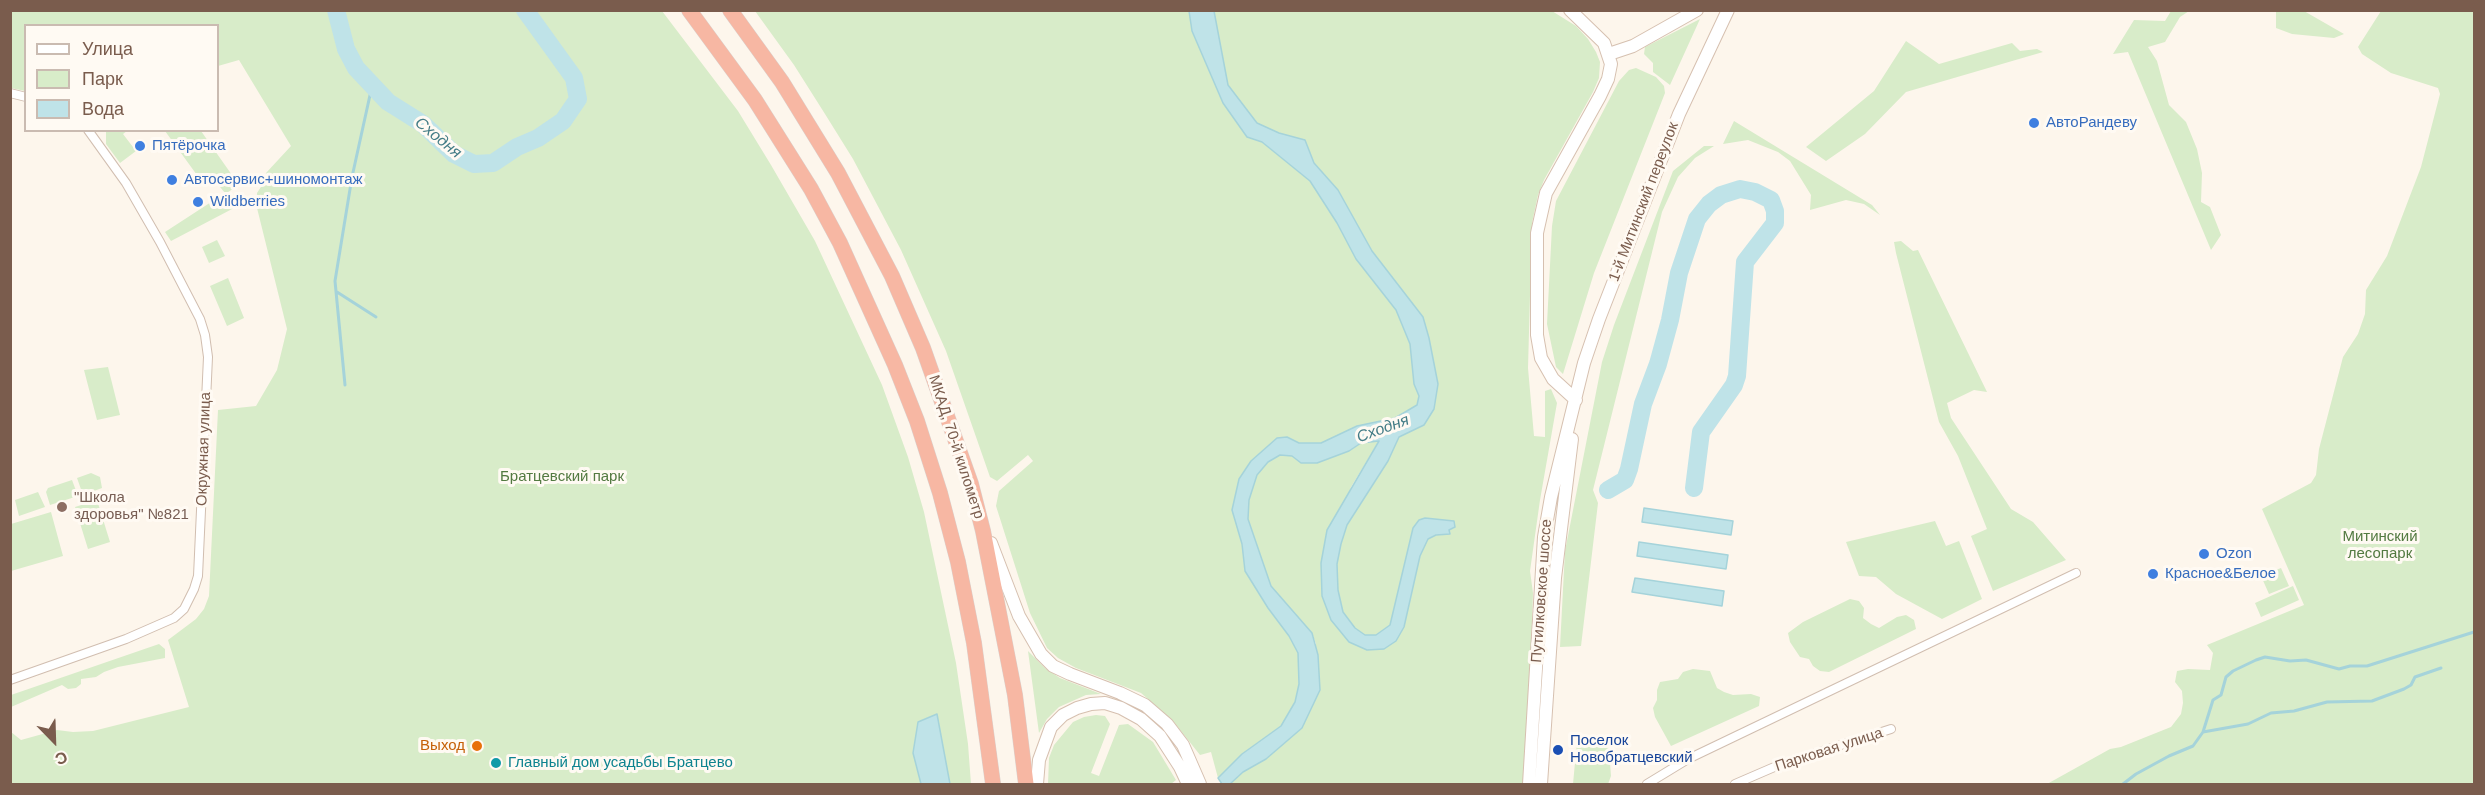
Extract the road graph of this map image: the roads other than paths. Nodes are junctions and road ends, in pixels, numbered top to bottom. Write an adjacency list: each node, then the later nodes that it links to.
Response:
1 (689, 10): 14 (highway, МКАД, 70-й километр)
2 (730, 10): 9 (highway, МКАД, 70-й километр)
3 (1570, 10): 6 (main road)
4 (1697, 10): 6 (main road)
5 (1728, 10): 8 (main road, 1-й Митинский переулок)
6 (1609, 54): 8 (main road)
7 (89, 132): 11 (street, Окружная улица)
8 (1576, 400): 17 (main road, Путилковское шоссе); 18 (main road, Путилковское шоссе)
9 (976, 504): 13 (main road); 15 (highway, МКАД, 70-й километр)
10 (2076, 573): 19 (street)
11 (10, 680)
12 (1891, 729): 20 (street, Парковая улица)
13 (1195, 782): 16 (main road)
14 (993, 784)
15 (1026, 784)
16 (1037, 784)
17 (1529, 784)
18 (1541, 784)
19 (1647, 784)
20 (1735, 784)

